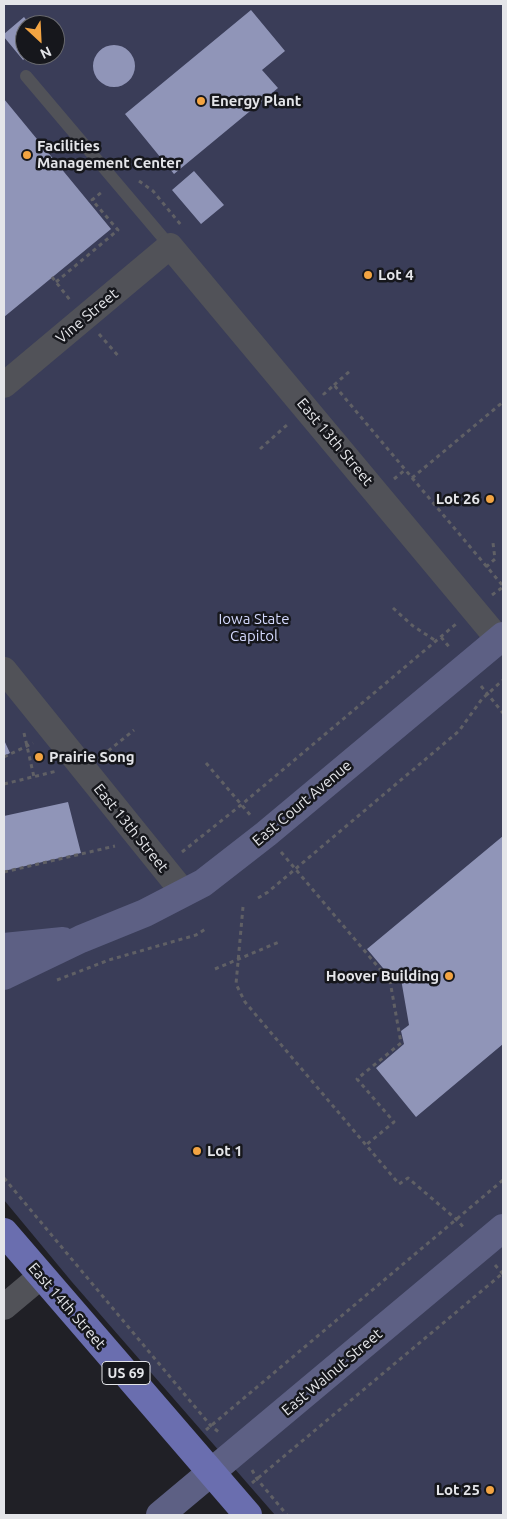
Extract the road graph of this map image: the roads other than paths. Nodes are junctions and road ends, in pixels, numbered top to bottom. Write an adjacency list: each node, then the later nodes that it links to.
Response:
1 (26, 76): 2 (lane)
2 (170, 246): 3 (street, Vine Street); 4 (street, East 13th Street)
3 (4, 385)
4 (501, 638): 6 (street, East Court Avenue)
5 (4, 670): 6 (street, East 13th Street)
6 (184, 893): 7 (street, East Court Avenue)
7 (81, 939): 8 (street, East Court Avenue); 9 (street, East Court Avenue)
8 (4, 947)
9 (4, 976)
10 (503, 1228): 14 (street, East Walnut Street)
11 (4, 1232): 12 (main road, East 14th Street / US 69)
12 (41, 1276): 13 (street); 14 (main road, East 14th Street / US 69)
13 (4, 1307)
14 (211, 1472): 15 (street, East Walnut Street); 16 (main road, East 14th Street / US 69)
15 (160, 1515)
16 (248, 1515)

